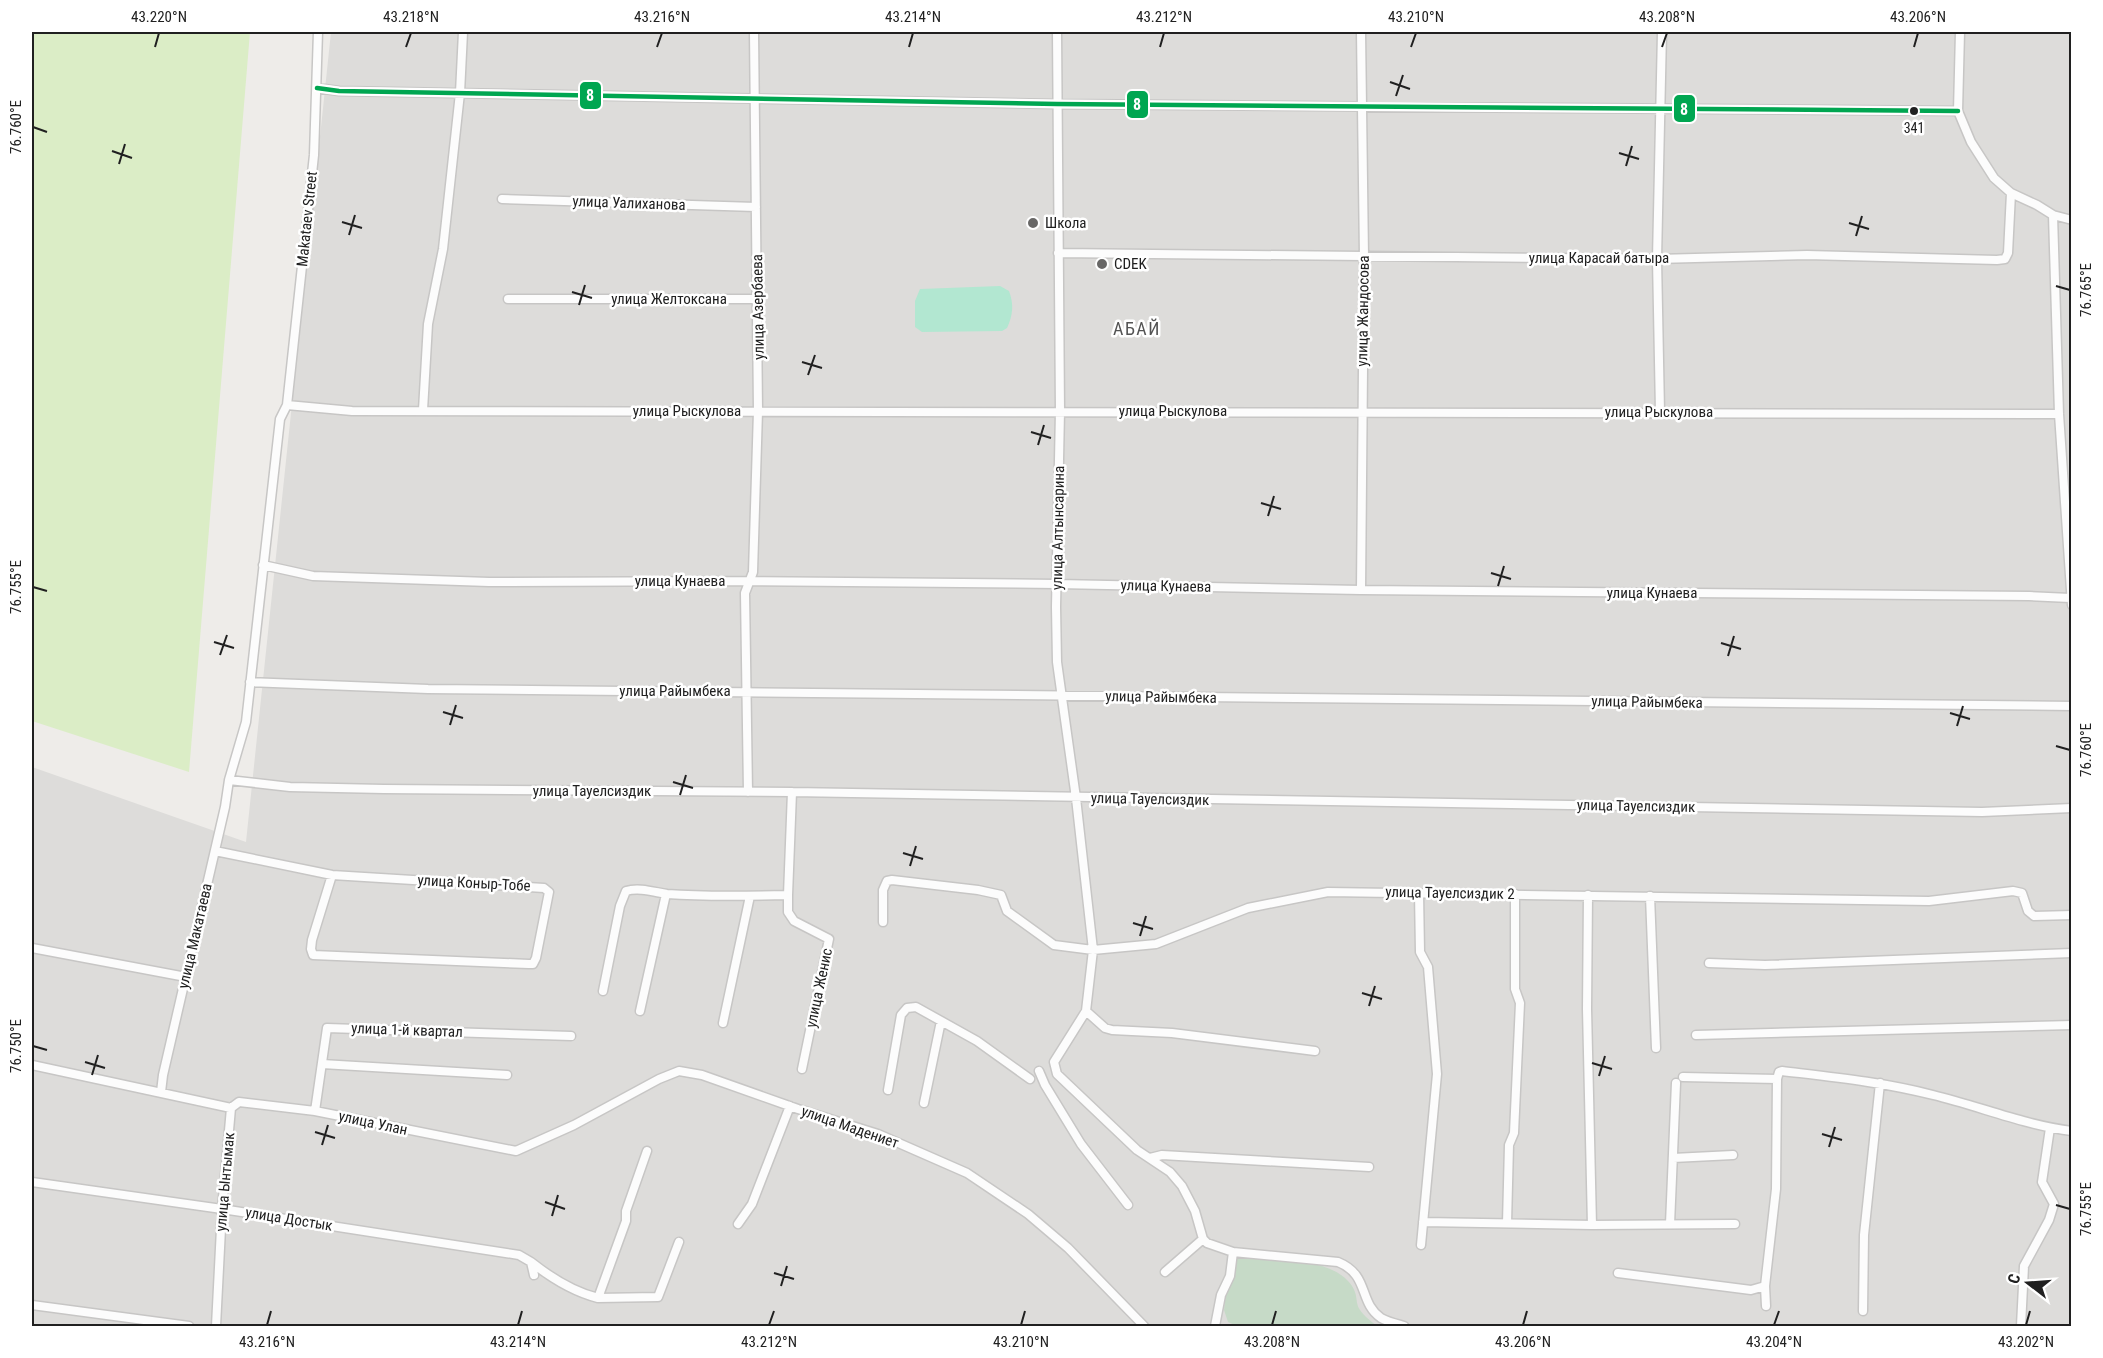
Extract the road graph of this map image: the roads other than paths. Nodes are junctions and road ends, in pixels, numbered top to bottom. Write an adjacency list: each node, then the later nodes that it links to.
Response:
1 (318, 32): 8 (street, Makataev Street)
2 (463, 32): 9 (street)
3 (754, 32): 10 (street, улица Азербаева)
4 (1057, 32): 11 (street, улица Алтынсарина)
5 (1361, 32): 12 (street, улица Жандосова)
6 (1662, 32): 13 (street)
7 (1960, 32): 14 (street)
8 (317, 88): 9 (street); 25 (street, Makataev Street)
9 (460, 93): 10 (street); 26 (street)
10 (754, 98): 11 (street); 17 (street, улица Азербаева)
11 (1057, 104): 12 (street); 20 (street, улица Алтынсарина)
12 (1361, 106): 13 (street); 21 (street, улица Жандосова)
13 (1660, 110): 14 (street); 22 (street)
14 (1958, 111): 15 (street)
15 (2011, 193): 18 (street); 22 (street, улица Карасай батыра)
16 (502, 199): 17 (street, улица Уалиханова)
17 (756, 207): 24 (street, улица Азербаева)
18 (2053, 215): 19 (street); 31 (street)
19 (2072, 220)
20 (1058, 253): 21 (street, улица Карасай батыра); 28 (street, улица Алтынсарина)
21 (1364, 257): 22 (street, улица Карасай батыра); 29 (street, улица Жандосова)
22 (1657, 259): 30 (street)
23 (508, 299): 24 (street, улица Желтоксана)
24 (758, 299): 27 (street, улица Азербаева)
25 (287, 405): 26 (street, улица Рыскулова); 32 (street, Makataev Street)
26 (423, 410): 27 (street, улица Рыскулова)
27 (759, 411): 28 (street, улица Рыскулова); 33 (street, улица Азербаева)
28 (1060, 411): 29 (street, улица Рыскулова); 34 (street, улица Алтынсарина)
29 (1362, 412): 30 (street, улица Рыскулова); 35 (street, улица Жандосова)
30 (1660, 412): 31 (street, улица Рыскулова)
31 (2059, 414): 36 (street)
32 (263, 565): 33 (street, улица Кунаева); 37 (street, улица Макатаева)
33 (750, 581): 34 (street, улица Кунаева); 38 (street, улица Азербаева)
34 (1057, 584): 35 (street, улица Кунаева); 39 (street, улица Алтынсарина)
35 (1361, 590): 36 (street, улица Кунаева)
36 (2071, 601)
37 (250, 682): 38 (street, улица Райымбека); 41 (street, улица Макатаева)
38 (747, 691): 39 (street, улица Райымбека); 42 (street, улица Азербаева)
39 (1061, 696): 40 (street, улица Райымбека); 44 (street, улица Алтынсарина)
40 (2072, 706)
41 (229, 780): 42 (street, улица Тауелсиздик); 46 (street, улица Макатаева)
42 (748, 792): 43 (street, улица Тауелсиздик)
43 (792, 792): 44 (street, улица Тауелсиздик); 51 (street)
44 (1076, 798): 45 (street, улица Тауелсиздик); 58 (street, улица Алтынсарина)
45 (2072, 808)
46 (215, 850): 47 (street, улица Коныр-Тобе); 61 (street, улица Макатаева)
47 (332, 875): 47 (street, улица Коныр-Тобе)
48 (1419, 893): 50 (street, улица Тауелсиздик 2); 58 (street, улица Тауелсиздик 2); 97 (street)
49 (666, 894): 53 (street); 62 (street); 63 (street)
50 (1515, 894): 52 (street, улица Тауелсиздик 2); 98 (street)
51 (788, 895): 53 (street); 74 (street, улица Женис)
52 (1588, 895): 54 (street, улица Тауелсиздик 2); 102 (street)
53 (750, 896): 66 (street)
54 (1650, 896): 55 (street, улица Тауелсиздик 2); 70 (street)
55 (2072, 915)
56 (884, 922): 58 (street, улица Тауелсиздик 2)
57 (32, 948): 61 (street)
58 (1093, 950): 64 (street, улица Алтынсарина)
59 (2072, 953): 60 (street)
60 (1709, 963)
61 (186, 977): 81 (street, улица Макатаева)
62 (603, 991)
63 (640, 1011)
64 (1086, 1011): 71 (street); 91 (street)
65 (941, 1021): 78 (street); 80 (street); 82 (street)
66 (723, 1023)
67 (2072, 1025): 68 (street)
68 (1696, 1035)
69 (571, 1036): 72 (street, улица 1-й квартал)
70 (1656, 1048)
71 (1315, 1051)
72 (322, 1064): 76 (street); 85 (street, улица 1-й квартал)
73 (32, 1065): 81 (street)
74 (802, 1069)
75 (1039, 1071): 95 (street)
76 (507, 1075)
77 (1777, 1079): 79 (street); 92 (street); 111 (street)
78 (1030, 1080)
79 (1880, 1083): 86 (street); 115 (street)
80 (888, 1090)
81 (161, 1092): 84 (street)
82 (924, 1102)
83 (790, 1106): 88 (street, улица Мадениет); 99 (street); 118 (street, улица Мадениет)
84 (231, 1108): 85 (street, улица Улан); 96 (street, улица Ынтымак)
85 (315, 1111): 88 (street, улица Улан)
86 (2050, 1128): 87 (street); 121 (street)
87 (2072, 1131)
88 (516, 1151)
89 (647, 1151): 112 (street)
90 (1733, 1155): 92 (street)
91 (1150, 1158): 93 (street); 103 (street)
92 (1673, 1158): 100 (street)
93 (1369, 1167)
94 (32, 1182): 96 (street, улица Достык)
95 (1128, 1205)
96 (222, 1209): 107 (street, улица Достык); 117 (street, улица Ынтымак)
97 (1423, 1222): 98 (street); 105 (street)
98 (1507, 1223): 102 (street)
99 (738, 1224)
100 (1670, 1224): 101 (street); 102 (street)
101 (1735, 1224)
102 (1592, 1225)
103 (1203, 1239): 106 (street); 108 (street)
104 (679, 1242): 112 (street)
105 (1421, 1245)
106 (1233, 1252): 119 (street); 120 (street)
107 (531, 1262): 110 (street); 112 (street, улица Достык)
108 (1165, 1272)
109 (1618, 1273): 111 (street)
110 (534, 1275)
111 (1764, 1286): 114 (street)
112 (598, 1298)
113 (32, 1305): 116 (street)
114 (1766, 1306)
115 (1863, 1311)
116 (189, 1326)
117 (216, 1326)
118 (1144, 1326)
119 (1215, 1326)
120 (1404, 1326)
121 (2021, 1326)

